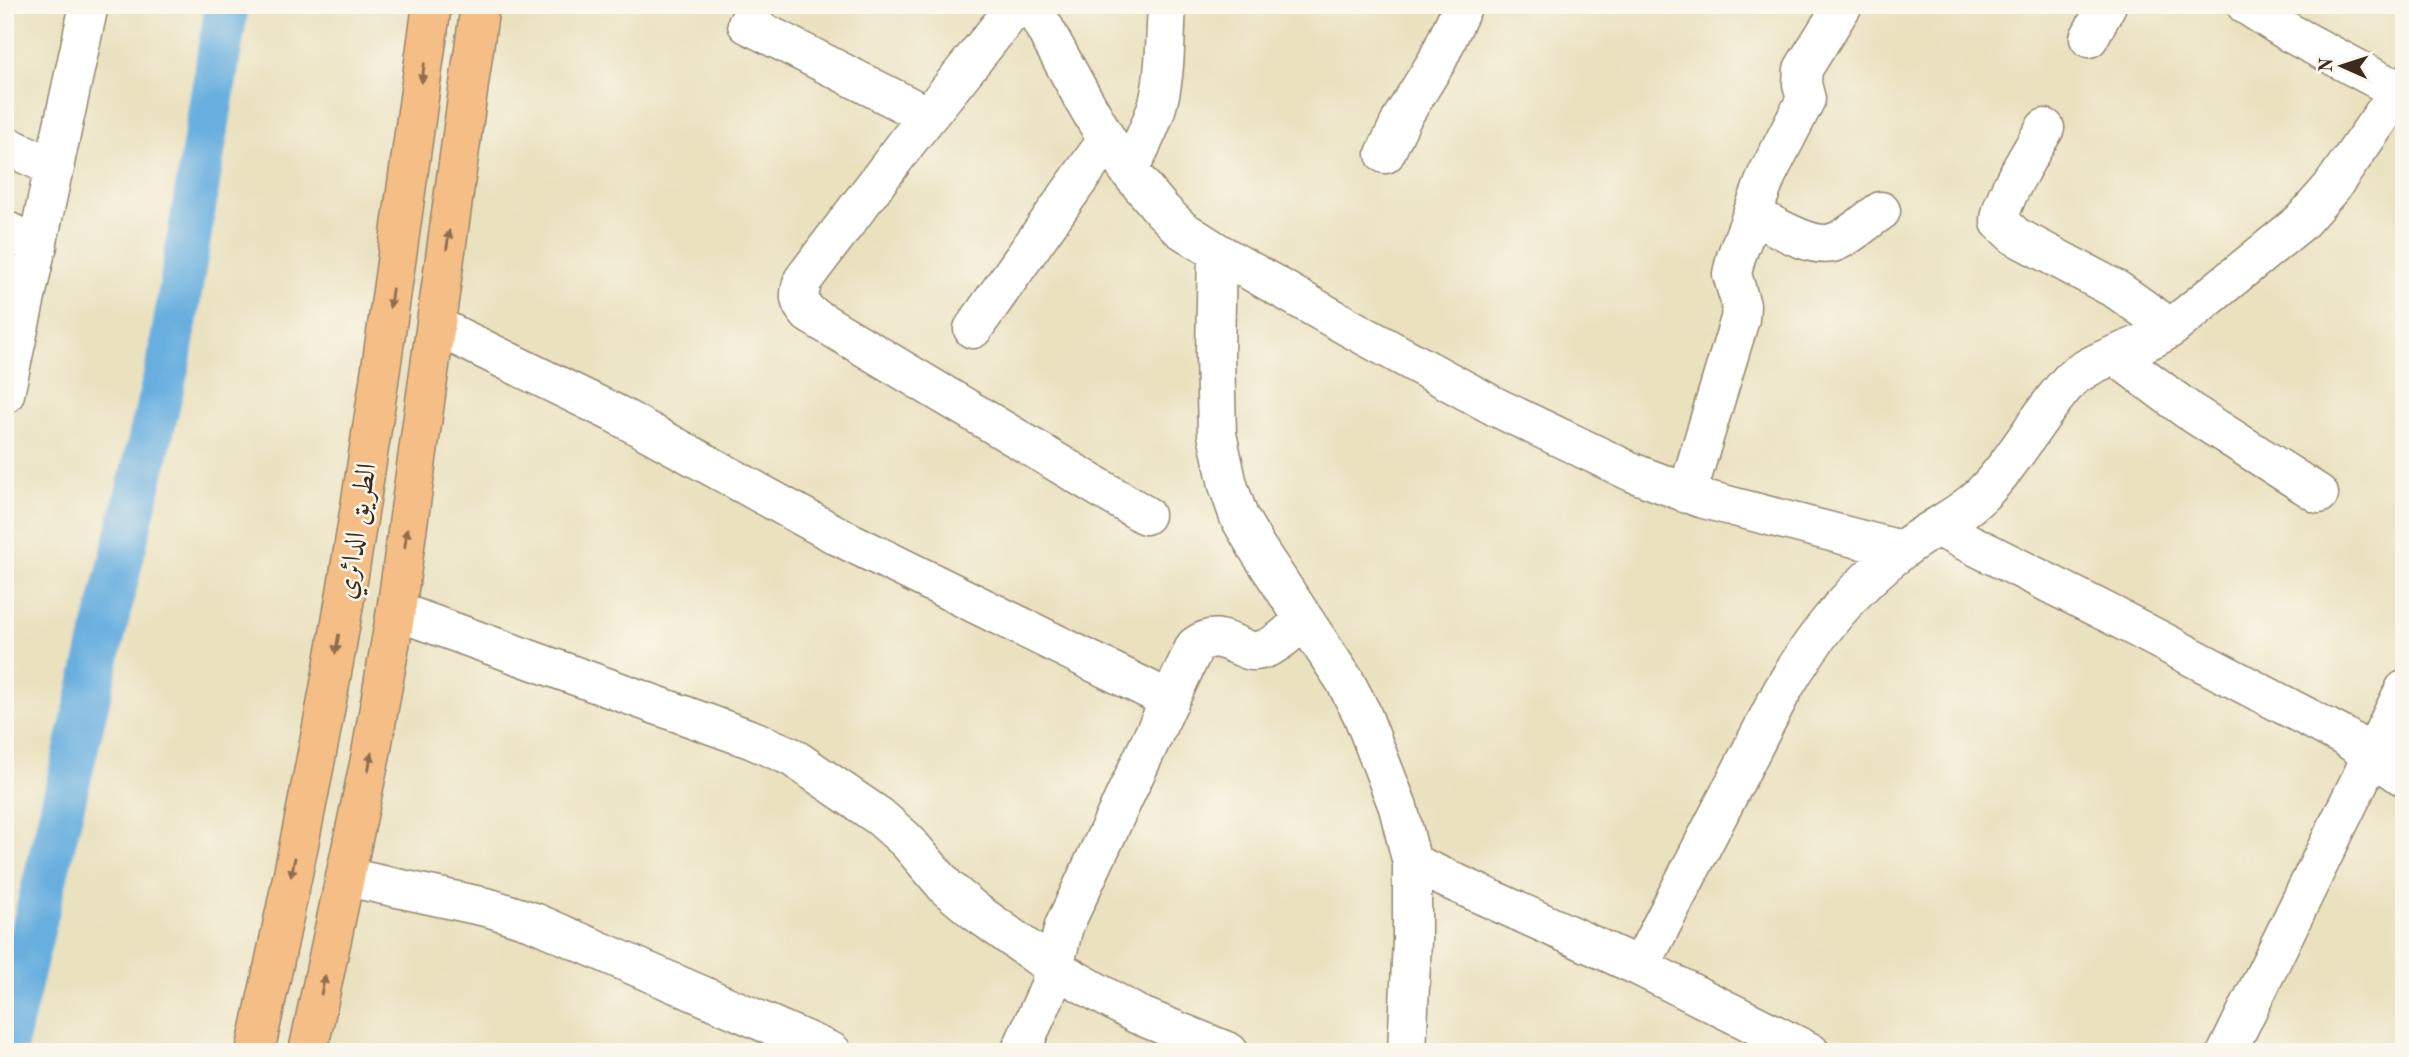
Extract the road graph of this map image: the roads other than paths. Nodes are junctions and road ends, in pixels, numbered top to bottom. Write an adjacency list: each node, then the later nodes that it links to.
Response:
1 (89, 5): 17 (street)
2 (432, 5): 42 (highway, الطريق الدائري, one-way to 42)
3 (480, 5): 23 (highway, الطريق الدائري, one-way to 3)
4 (1017, 5): 12 (street)
5 (1032, 5): 14 (street)
6 (1167, 5): 18 (street)
7 (1463, 5): 16 (street)
8 (1843, 5): 20 (street)
9 (2246, 5): 11 (street)
10 (747, 24): 12 (street)
11 (2401, 87): 24 (street)
12 (928, 116): 30 (street)
13 (2045, 128): 24 (street)
14 (1107, 140): 18 (street); 25 (street)
15 (5, 145): 17 (street)
16 (1385, 154)
17 (55, 168): 21 (street)
18 (1129, 171): 22 (street)
19 (1881, 211): 20 (street)
20 (1752, 214): 28 (street)
21 (22, 238): 27 (street)
22 (1217, 252): 28 (street); 34 (street)
23 (436, 326): 33 (highway, الطريق الدائري, one-way to 23); 36 (street)
24 (2171, 328): 26 (street)
25 (973, 329)
26 (2114, 355): 29 (street); 31 (street)
27 (6, 384)
28 (1688, 494): 32 (street)
29 (2319, 494)
30 (1145, 515)
31 (1937, 527): 32 (street); 37 (street)
32 (1901, 550): 41 (street)
33 (396, 611): 39 (highway, الطريق الدائري, one-way to 33); 40 (street)
34 (1303, 620): 36 (street); 38 (street)
35 (2404, 690): 37 (street)
36 (1170, 700): 40 (street)
37 (2389, 766): 49 (street)
38 (1412, 863): 41 (street); 47 (street)
39 (346, 877): 43 (highway, الطريق الدائري, one-way to 39); 44 (street)
40 (1053, 967): 45 (street); 46 (street)
41 (1640, 967): 48 (street)
42 (255, 1052)
43 (309, 1052)
44 (832, 1052)
45 (1020, 1052)
46 (1229, 1052)
47 (1407, 1052)
48 (1810, 1052)
49 (2227, 1052)

